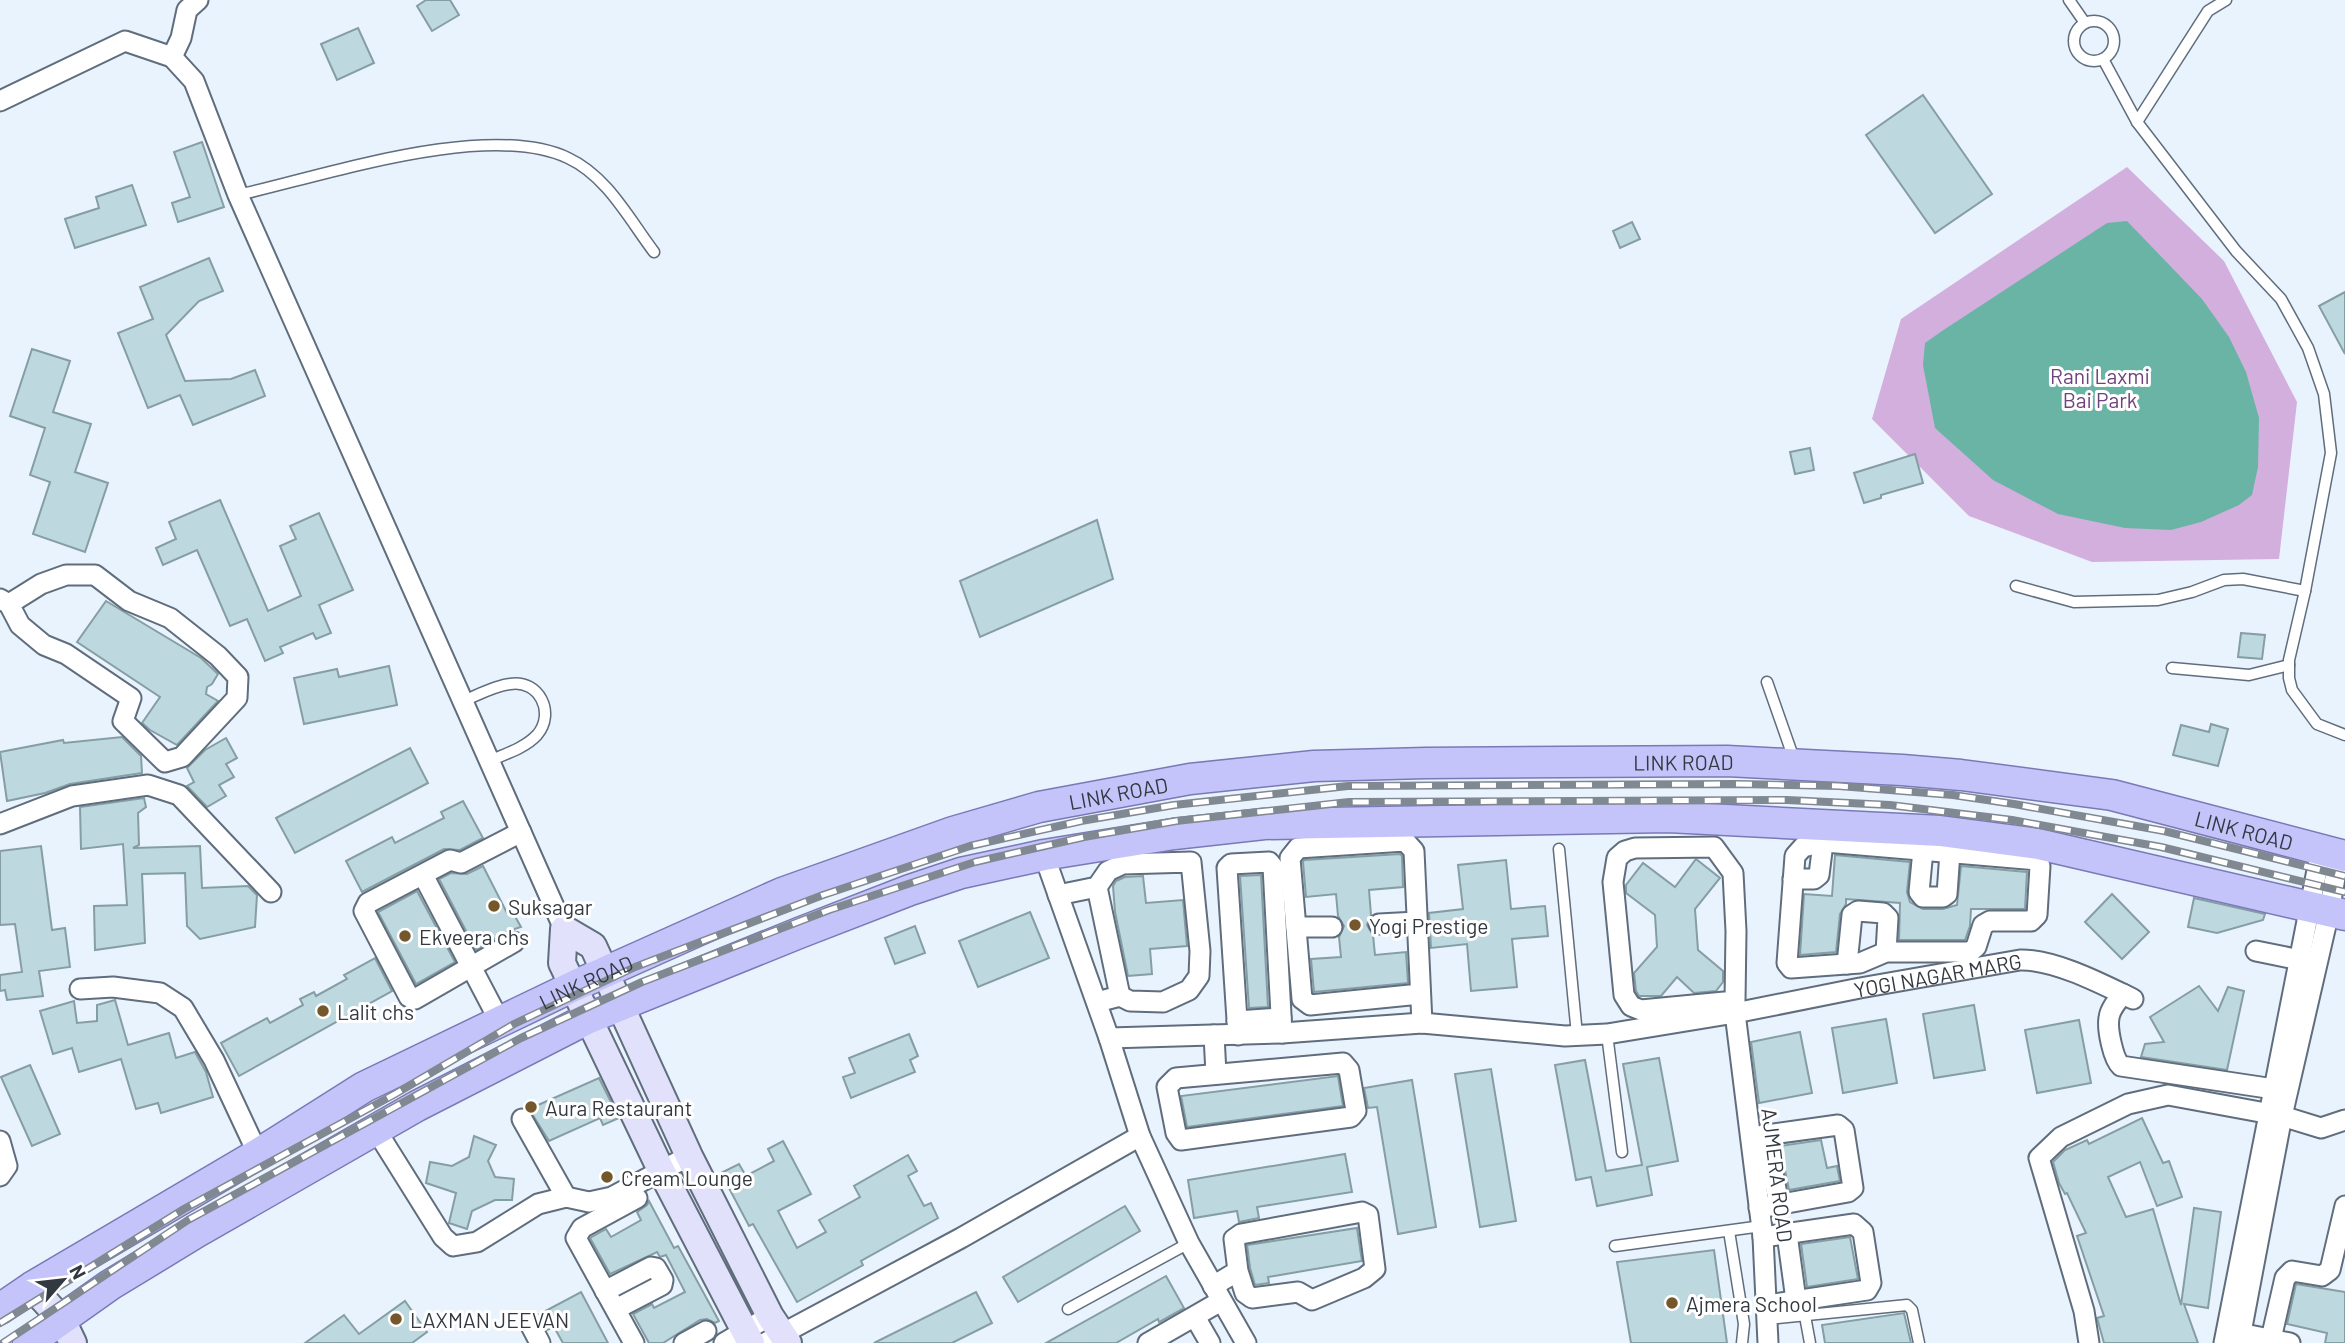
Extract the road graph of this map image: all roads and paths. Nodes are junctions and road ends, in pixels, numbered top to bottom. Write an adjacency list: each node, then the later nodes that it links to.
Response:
1 (198, 0): 5 (street)
2 (2069, 0): 4 (lane)
3 (2226, 0): 8 (lane)
4 (2085, 23): 6 (lane); 6 (lane)
5 (172, 57): 7 (street); 9 (street)
6 (2103, 59): 8 (lane)
7 (0, 101)
8 (2137, 122): 12 (lane)
9 (238, 195): 10 (lane); 17 (street)
10 (654, 252)
11 (2017, 586): 12 (lane)
12 (2305, 590): 14 (lane)
13 (4, 602): 13 (street)
14 (2289, 665): 15 (lane); 18 (lane)
15 (2172, 668)
16 (1768, 682): 20 (lane)
17 (463, 701): 19 (street); 19 (lane)
18 (2345, 735)
19 (489, 761): 23 (street)
20 (1797, 766): 30 (main road, LINK ROAD); 49 (main road, LINK ROAD)
21 (1631, 818): 24 (main road, LINK ROAD); 25 (main road, LINK ROAD); 26 (street)
22 (0, 824): 35 (street)
23 (520, 832): 33 (street); 42 (street)
24 (1187, 832): 31 (main road, LINK ROAD); 32 (street)
25 (1714, 833): 26 (street); 37 (main road, LINK ROAD); 58 (street, AJMERA ROAD)
26 (1634, 848): 58 (street)
27 (1559, 849): 68 (lane)
28 (1923, 850): 29 (street); 29 (street); 47 (street)
29 (1950, 852): 45 (street)
30 (2335, 854): 37 (street)
31 (1044, 855): 36 (street); 57 (main road, LINK ROAD)
32 (1191, 862): 34 (street); 54 (street)
33 (423, 875): 48 (street); 48 (street)
34 (1097, 887): 36 (street); 54 (street)
35 (271, 892)
36 (1058, 895): 55 (street)
37 (2328, 912): 46 (street)
38 (1417, 922): 39 (street); 41 (street); 53 (street)
39 (1378, 924)
40 (1332, 927): 41 (street)
41 (1296, 928): 56 (street)
42 (564, 929): 49 (street); 50 (street)
43 (514, 942): 48 (street)
44 (2256, 951): 46 (street)
45 (1886, 952): 47 (street); 47 (street)
46 (2308, 962): 72 (street); 73 (street)
47 (1854, 964): 51 (street)
48 (471, 967): 60 (street)
49 (606, 972): 50 (main road, LINK ROAD); 57 (street)
50 (574, 986): 59 (street); 60 (main road, LINK ROAD)
51 (1860, 988): 58 (street, YOGI NAGAR MARG); 72 (street, YOGI NAGAR MARG)
52 (80, 989): 81 (street)
53 (1420, 994): 56 (street); 61 (street)
54 (1120, 996): 55 (street)
55 (1097, 1002): 69 (street)
56 (1321, 1004): 64 (street)
57 (619, 1006): 59 (main road, LINK ROAD); 82 (street)
58 (1735, 1007): 66 (street); 78 (street, AJMERA ROAD)
59 (589, 1018): 76 (main road, LINK ROAD); 84 (street)
60 (500, 1022): 81 (main road, LINK ROAD)
61 (1422, 1023): 64 (street); 68 (street)
62 (1281, 1026): 63 (street); 63 (street); 65 (street)
63 (1238, 1028): 67 (street)
64 (1325, 1030): 65 (street)
65 (1303, 1032): 70 (street)
66 (1607, 1034): 68 (street); 80 (lane)
67 (1214, 1035): 69 (street); 71 (street)
68 (1577, 1035)
69 (1109, 1038): 77 (street)
70 (1308, 1066): 71 (street); 71 (street)
71 (1216, 1074)
72 (2274, 1090): 73 (street)
73 (2276, 1115): 75 (street); 107 (street); 120 (street)
74 (522, 1119): 85 (street)
75 (2345, 1120)
76 (376, 1130): 85 (street); 104 (main road, LINK ROAD)
77 (1140, 1136): 91 (street); 106 (street)
78 (1758, 1136): 86 (street); 86 (street); 88 (street, AJMERA ROAD)
79 (0, 1141): 83 (street)
80 (1622, 1153)
81 (258, 1154): 94 (main road, LINK ROAD)
82 (692, 1163): 84 (street); 106 (street)
83 (0, 1176)
84 (665, 1177): 85 (street); 95 (street); 106 (street)
85 (566, 1197)
86 (1779, 1205): 88 (street)
87 (2345, 1206): 108 (street)
88 (1762, 1224): 89 (lane); 90 (street); 101 (street, AJMERA ROAD)
89 (1730, 1231): 92 (lane); 116 (lane)
90 (1787, 1234): 97 (street); 97 (street)
91 (1189, 1243): 96 (street); 100 (lane)
92 (1615, 1246)
93 (1238, 1271): 93 (street); 96 (street)
94 (32, 1287): 98 (main road, LINK ROAD); 104 (street); 109 (street)
95 (605, 1291): 99 (street); 99 (street)
96 (1217, 1294): 102 (street); 115 (street)
97 (1801, 1308): 101 (street); 118 (lane); 119 (lane)
98 (0, 1309)
99 (615, 1309): 112 (street)
100 (1068, 1309)
101 (1767, 1312): 117 (street, AJMERA ROAD)
102 (1195, 1317): 110 (street); 114 (street)
103 (528, 1322): 111 (street)
104 (67, 1331): 109 (main road, LINK ROAD)
105 (706, 1331): 113 (street)
106 (761, 1336)
107 (2232, 1337): 108 (street)
108 (2280, 1341)
109 (32, 1342)
110 (1154, 1342)
111 (540, 1343)
112 (634, 1343)
113 (684, 1343)
114 (1210, 1343)
115 (1246, 1343)
116 (1742, 1343)
117 (1768, 1343)
118 (1810, 1343)
119 (1919, 1343)
120 (2090, 1343)

